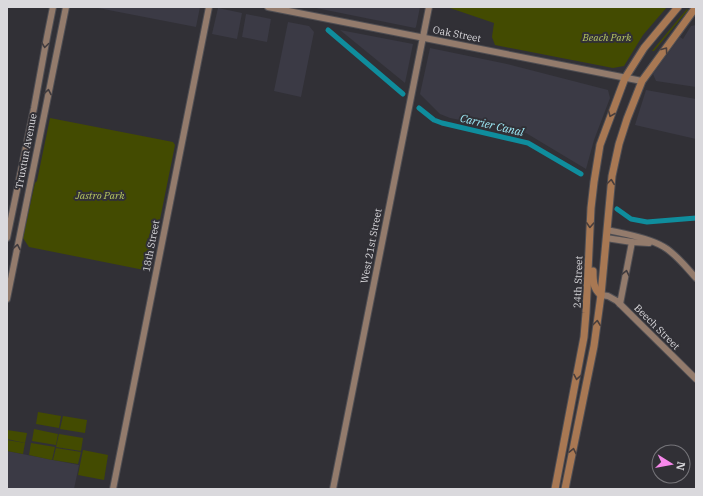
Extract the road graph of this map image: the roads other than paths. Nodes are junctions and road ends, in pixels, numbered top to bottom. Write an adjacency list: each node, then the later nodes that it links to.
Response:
1 (53, 7): 13 (street, Truxtun Avenue, one-way to 13)
2 (66, 7): 20 (street, Truxtun Avenue, one-way to 2)
3 (209, 7): 23 (street, 18th Street)
4 (268, 7): 8 (street, Oak Street)
5 (429, 7): 9 (street, West 21st Street)
6 (678, 7): 10 (main road, 24th Street)
7 (696, 7): 11 (main road, one-way to 7)
8 (282, 8): 9 (street, Oak Street)
9 (423, 38): 10 (street, Oak Street); 24 (street, West 21st Street)
10 (625, 78): 11 (street, Oak Street); 17 (main road, 24th Street, one-way to 17)
11 (642, 82): 12 (main road, one-way to 11)
12 (607, 230): 14 (main road); 16 (street)
13 (7, 238)
14 (606, 238): 15 (street); 19 (main road)
15 (632, 242): 16 (street); 21 (street, one-way to 15)
16 (655, 243): 18 (street)
17 (589, 258): 19 (main road); 25 (main road, 24th Street, one-way to 25)
18 (696, 278)
19 (601, 295): 21 (street, Beech Street); 26 (main road, one-way to 19)
20 (7, 298)
21 (620, 304): 22 (street, Beech Street)
22 (696, 380)
23 (113, 489)
24 (333, 489)
25 (555, 489)
26 (565, 489)

